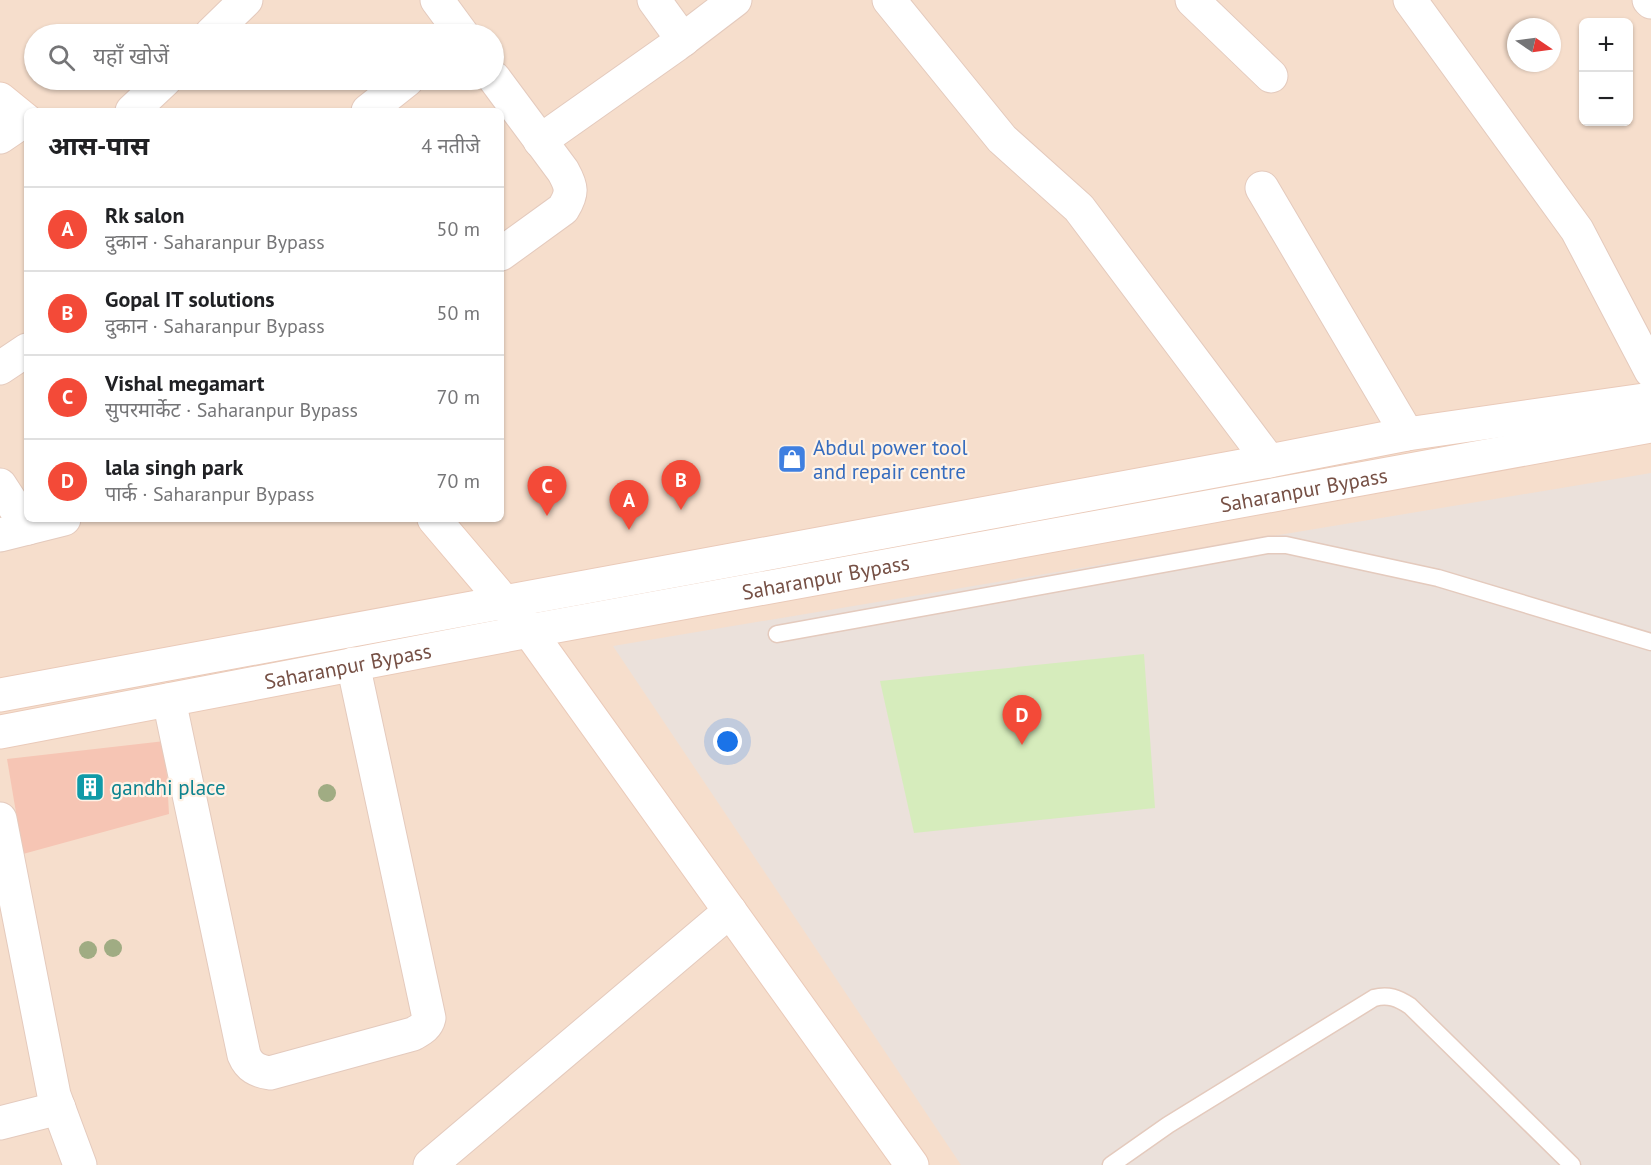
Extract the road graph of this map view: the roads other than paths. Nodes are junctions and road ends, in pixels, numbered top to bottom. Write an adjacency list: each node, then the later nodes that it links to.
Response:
1 (246, 0): 8 (street)
2 (437, 0): 9 (street)
3 (654, 0): 10 (street)
4 (735, 0): 10 (street)
5 (889, 0): 28 (street)
6 (1192, 0): 11 (street)
7 (1410, 0): 24 (street)
8 (221, 24)
9 (455, 24)
10 (682, 40): 19 (street)
11 (1271, 76)
12 (154, 90): 16 (street)
13 (394, 90): 17 (street)
14 (503, 90): 19 (street)
15 (0, 99): 18 (street)
16 (135, 108)
17 (372, 108)
18 (17, 126)
19 (540, 141): 21 (street)
20 (1262, 188): 27 (street)
21 (504, 252)
22 (24, 352): 23 (street)
23 (0, 368)
24 (1651, 371)
25 (1651, 399): 27 (street)
26 (1651, 426): 34 (street, Saharanpur Bypass)
27 (1407, 434): 28 (street)
28 (1269, 461): 33 (street)
29 (0, 485): 32 (street)
30 (52, 522): 32 (street)
31 (437, 522): 33 (street)
32 (14, 531)
33 (506, 602): 34 (street); 38 (street)
34 (529, 631): 37 (street, Saharanpur Bypass); 42 (street)
35 (777, 634): 36 (lane)
36 (1651, 642)
37 (353, 664): 39 (street, Saharanpur Bypass); 39 (street)
38 (0, 695)
39 (169, 700): 40 (street, Saharanpur Bypass)
40 (0, 732)
41 (0, 819): 43 (street)
42 (730, 911): 46 (street); 47 (street)
43 (59, 1108): 44 (street); 45 (street)
44 (0, 1123)
45 (80, 1165)
46 (430, 1165)
47 (912, 1165)
48 (1111, 1165): 49 (lane)
49 (1572, 1165)

